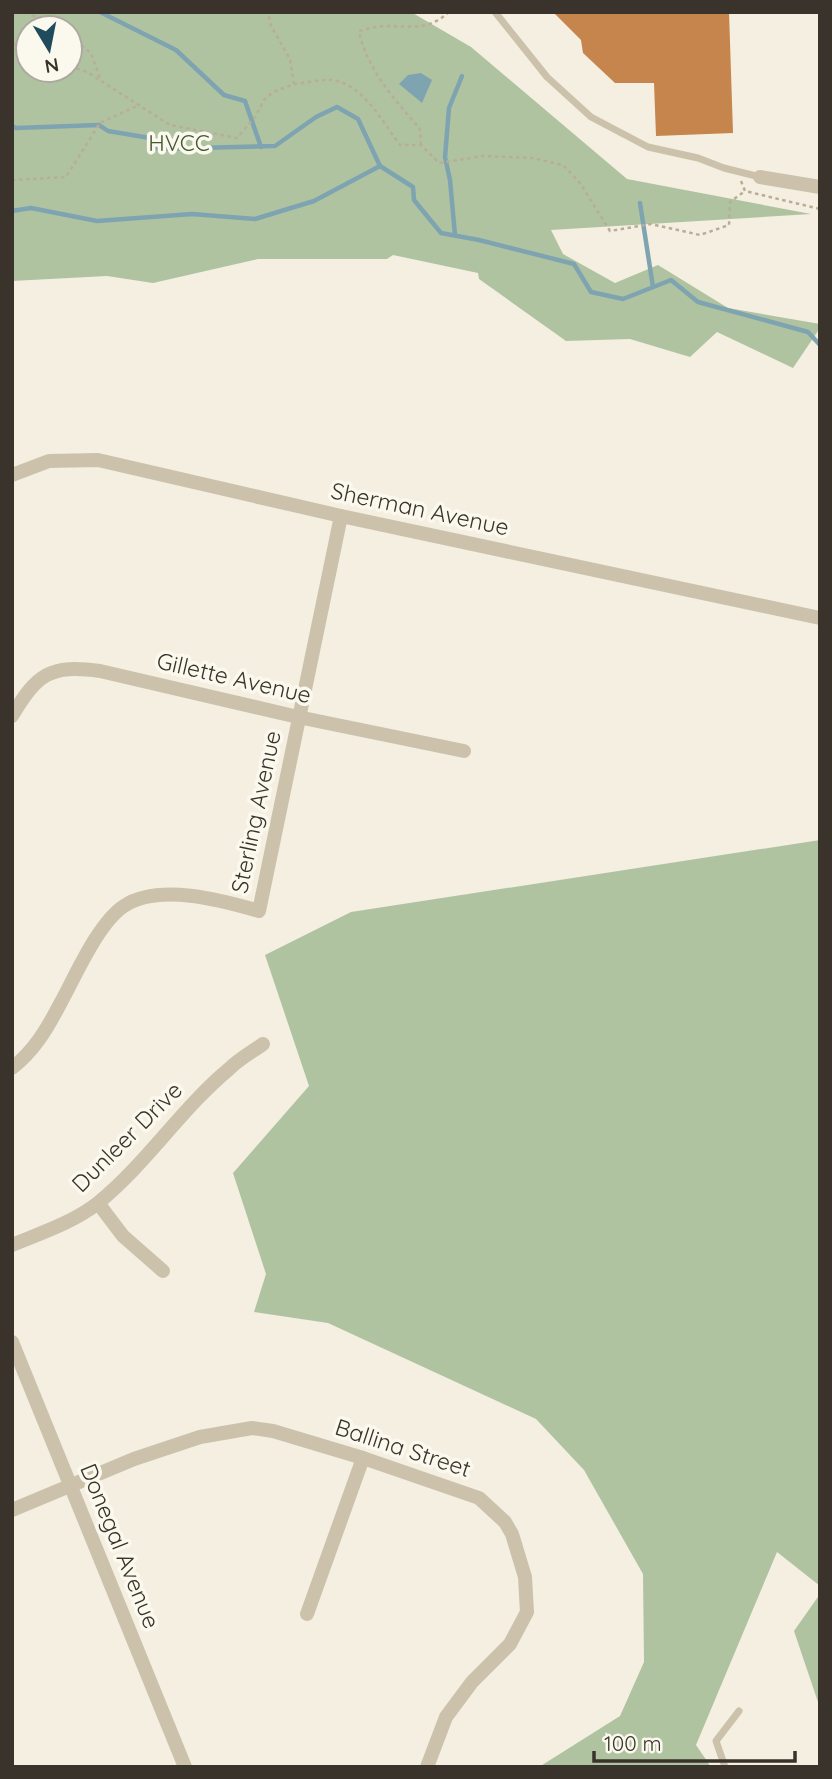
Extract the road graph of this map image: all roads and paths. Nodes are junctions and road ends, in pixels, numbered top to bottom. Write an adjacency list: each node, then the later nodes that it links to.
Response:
1 (268, 12): 9 (path)
2 (449, 12): 11 (path)
3 (495, 12): 5 (lane)
4 (502, 12): 5 (lane)
5 (507, 27): 12 (lane)
6 (84, 48): 8 (path)
7 (84, 71): 8 (path)
8 (101, 82): 10 (path)
9 (294, 84): 10 (path); 11 (path)
10 (139, 105): 14 (path)
11 (421, 145): 16 (path)
12 (743, 172): 13 (lane); 16 (path)
13 (760, 177): 15 (street)
14 (12, 180)
15 (820, 187)
16 (745, 191): 17 (path)
17 (820, 209)
18 (12, 475): 19 (street, Sherman Avenue)
19 (341, 516): 20 (street, Sherman Avenue); 22 (street, Sterling Avenue)
20 (820, 618)
21 (12, 716): 22 (street, Gillette Avenue)
22 (298, 717): 23 (street, Gillette Avenue); 25 (street, Sterling Avenue)
23 (464, 751)
24 (263, 1044): 26 (street, Dunleer Drive)
25 (12, 1068)
26 (98, 1203): 27 (street, Dunleer Drive); 28 (street)
27 (12, 1244)
28 (163, 1271)
29 (12, 1342): 31 (street, Donegal Avenue)
30 (363, 1458): 31 (street, Ballina Street); 33 (street); 36 (street, Ballina Street)
31 (71, 1486): 32 (street, Ballina Street); 35 (street, Donegal Avenue)
32 (12, 1510)
33 (307, 1614)
34 (739, 1711): 37 (lane)
35 (185, 1767)
36 (427, 1767)
37 (725, 1767)

